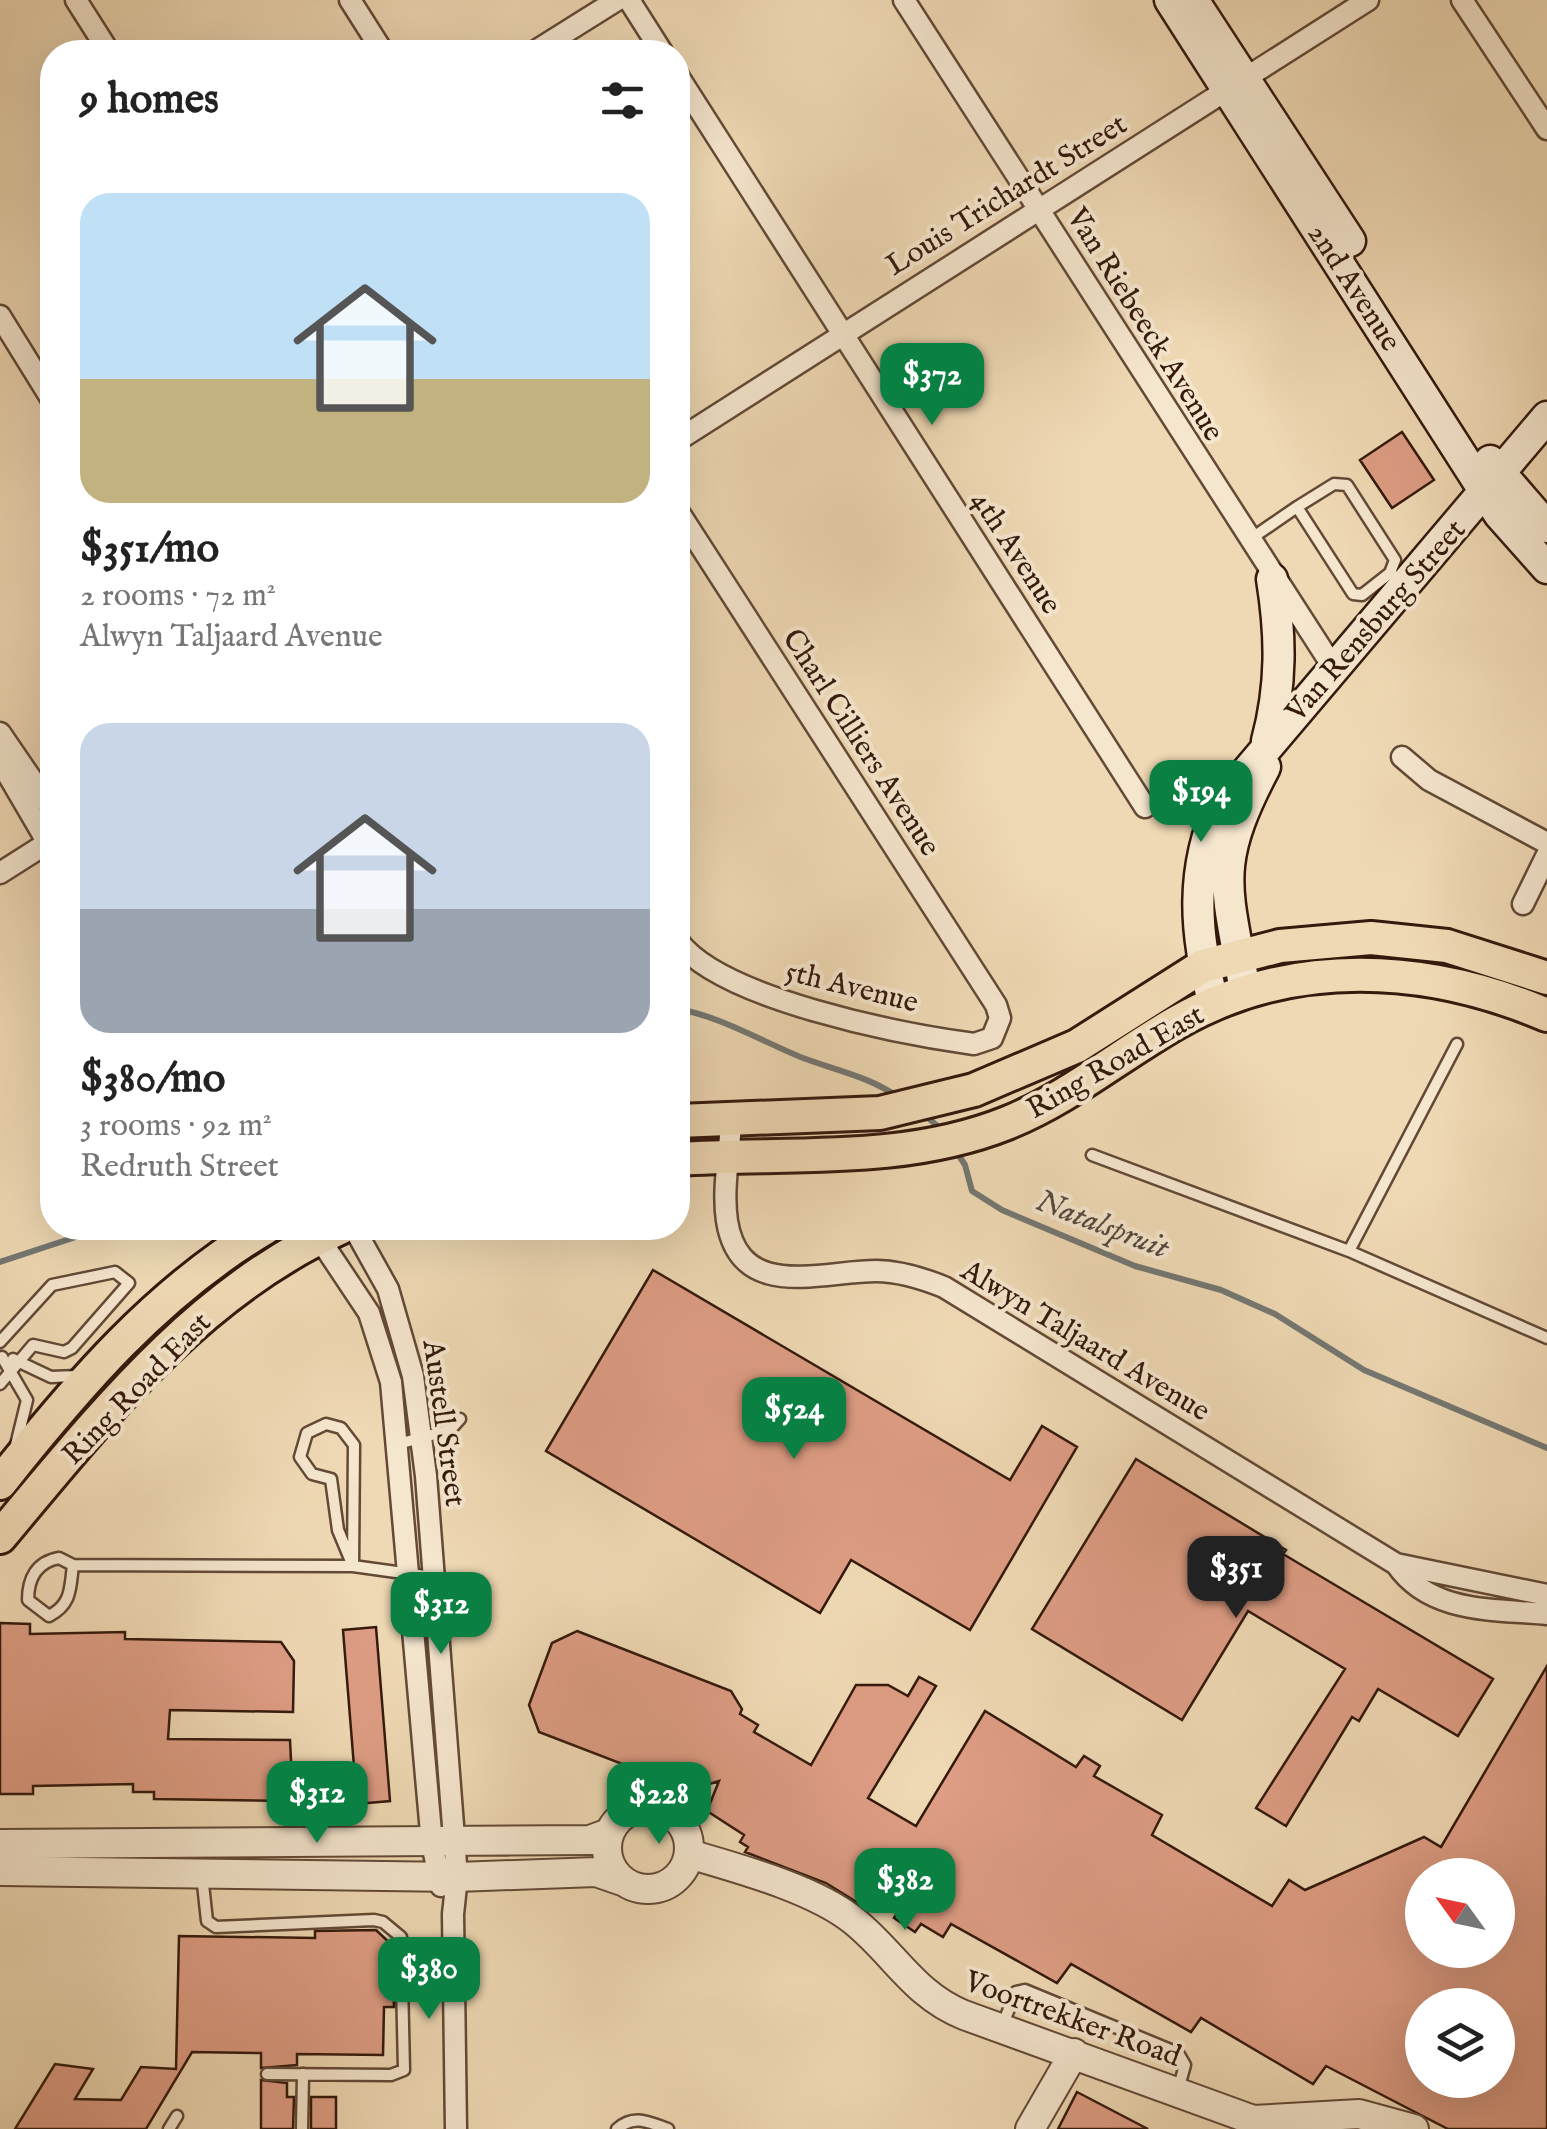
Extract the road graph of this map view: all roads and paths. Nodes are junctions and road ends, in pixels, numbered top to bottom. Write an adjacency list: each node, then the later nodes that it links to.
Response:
1 (76, 0): 10 (street)
2 (350, 0): 11 (street)
3 (617, 0): 12 (street)
4 (629, 0): 13 (street)
5 (904, 0): 17 (street, Van Riebeeck Avenue)
6 (1170, 0): 14 (main road, 2nd Avenue)
7 (1193, 0): 14 (main road, 2nd Avenue)
8 (1368, 0): 14 (street, Louis Trichardt Street)
9 (1462, 0): 16 (street)
10 (101, 40)
11 (375, 40)
12 (553, 40)
13 (654, 40)
14 (1237, 84): 17 (street, Louis Trichardt Street); 23 (main road, 2nd Avenue)
15 (690, 95): 19 (street, 4th Avenue)
16 (1547, 129)
17 (1039, 209): 19 (street, Louis Trichardt Street); 27 (street, Van Riebeeck Avenue)
18 (0, 316): 20 (street)
19 (841, 333): 22 (street, Louis Trichardt Street); 38 (street, 4th Avenue)
20 (40, 381)
21 (1547, 417): 23 (main road, Van Rensburg Street)
22 (690, 432)
23 (1492, 483): 25 (main road, 2nd Avenue); 28 (main road, 2nd Avenue); 30 (main road, Van Rensburg Street)
24 (1297, 507): 27 (lane); 30 (lane); 30 (lane)
25 (1547, 527)
26 (690, 530): 50 (street, Charl Cilliers Avenue)
27 (1248, 541): 29 (street, Van Riebeeck Avenue)
28 (1547, 568)
29 (1272, 579): 31 (street, Van Riebeeck Avenue); 34 (main road)
30 (1399, 580): 31 (main road, Van Rensburg Street)
31 (1334, 670): 32 (main road, Van Rensburg Street)
32 (1290, 720): 34 (main road, Van Rensburg Street); 46 (main road)
33 (0, 733): 37 (street)
34 (1265, 748): 47 (main road, Van Rensburg Street)
35 (1402, 757): 40 (street)
36 (0, 761): 39 (street)
37 (40, 791)
38 (1145, 807)
39 (40, 826)
40 (1547, 843)
41 (40, 850): 43 (street)
42 (1547, 855): 44 (street)
43 (0, 873)
44 (1524, 904)
45 (690, 954): 50 (street, 5th Avenue)
46 (1239, 956): 47 (main road, Ring Road East); 48 (main road, Ring Road East); 49 (main road)
47 (1204, 966): 51 (main road, Van Rensburg Street); 54 (main road, Ring Road East)
48 (1547, 978)
49 (1244, 990): 51 (main road, Ring Road East); 52 (main road, Ring Road East)
50 (996, 1004)
51 (1214, 1004): 56 (main road, Ring Road East)
52 (1547, 1016)
53 (1457, 1044): 63 (lane)
54 (731, 1120): 55 (main road, Ring Road East); 56 (street, Alwyn Taljaard Avenue)
55 (690, 1121)
56 (730, 1156): 58 (main road, Ring Road East); 76 (street, Alwyn Taljaard Avenue)
57 (1092, 1156): 63 (lane)
58 (690, 1158)
59 (247, 1240): 68 (main road, Ring Road East)
60 (311, 1240): 75 (main road, Ring Road East)
61 (329, 1240): 73 (street)
62 (360, 1240): 72 (street, Austell Street)
63 (1349, 1251): 64 (lane)
64 (1547, 1338)
65 (0, 1342): 67 (lane)
66 (1, 1356): 67 (lane); 69 (lane)
67 (18, 1360): 68 (lane); 69 (lane)
68 (92, 1372): 74 (main road, Ring Road East)
69 (8, 1374): 70 (lane); 74 (lane)
70 (0, 1384)
71 (460, 1419): 72 (lane)
72 (422, 1439): 73 (lane); 79 (street, Austell Street)
73 (398, 1444): 79 (street)
74 (3, 1479)
75 (0, 1537)
76 (1396, 1564): 80 (street, Alwyn Taljaard Avenue); 82 (street, Alwyn Taljaard Avenue)
77 (72, 1565): 77 (lane); 78 (lane)
78 (353, 1566): 78 (lane); 79 (lane)
79 (422, 1576): 85 (street)
80 (1458, 1576): 81 (street, Alwyn Taljaard Avenue); 82 (street)
81 (1547, 1594)
82 (1489, 1613): 83 (street, Alwyn Taljaard Avenue)
83 (1547, 1614)
84 (609, 1833): 85 (street); 88 (street); 92 (street)
85 (443, 1843): 87 (street); 91 (street)
86 (0, 1844): 87 (street)
87 (214, 1844): 90 (street)
88 (688, 1854): 92 (street); 93 (street, Voortrekker Road)
89 (0, 1871): 90 (street)
90 (209, 1874): 91 (street); 96 (lane)
91 (447, 1876): 92 (street); 102 (street)
92 (622, 1881)
93 (1002, 2028): 94 (street, Voortrekker Road); 97 (lane)
94 (1074, 2053): 97 (street, Voortrekker Road); 105 (street)
95 (268, 2074): 96 (lane)
96 (303, 2074): 101 (lane)
97 (1177, 2091): 99 (street, Voortrekker Road)
98 (177, 2116): 100 (lane)
99 (1378, 2123): 106 (street, Voortrekker Road)
100 (168, 2129)
101 (302, 2129)
102 (456, 2129)
103 (617, 2129): 104 (lane)
104 (668, 2129)
105 (1030, 2129)
106 (1414, 2129)

